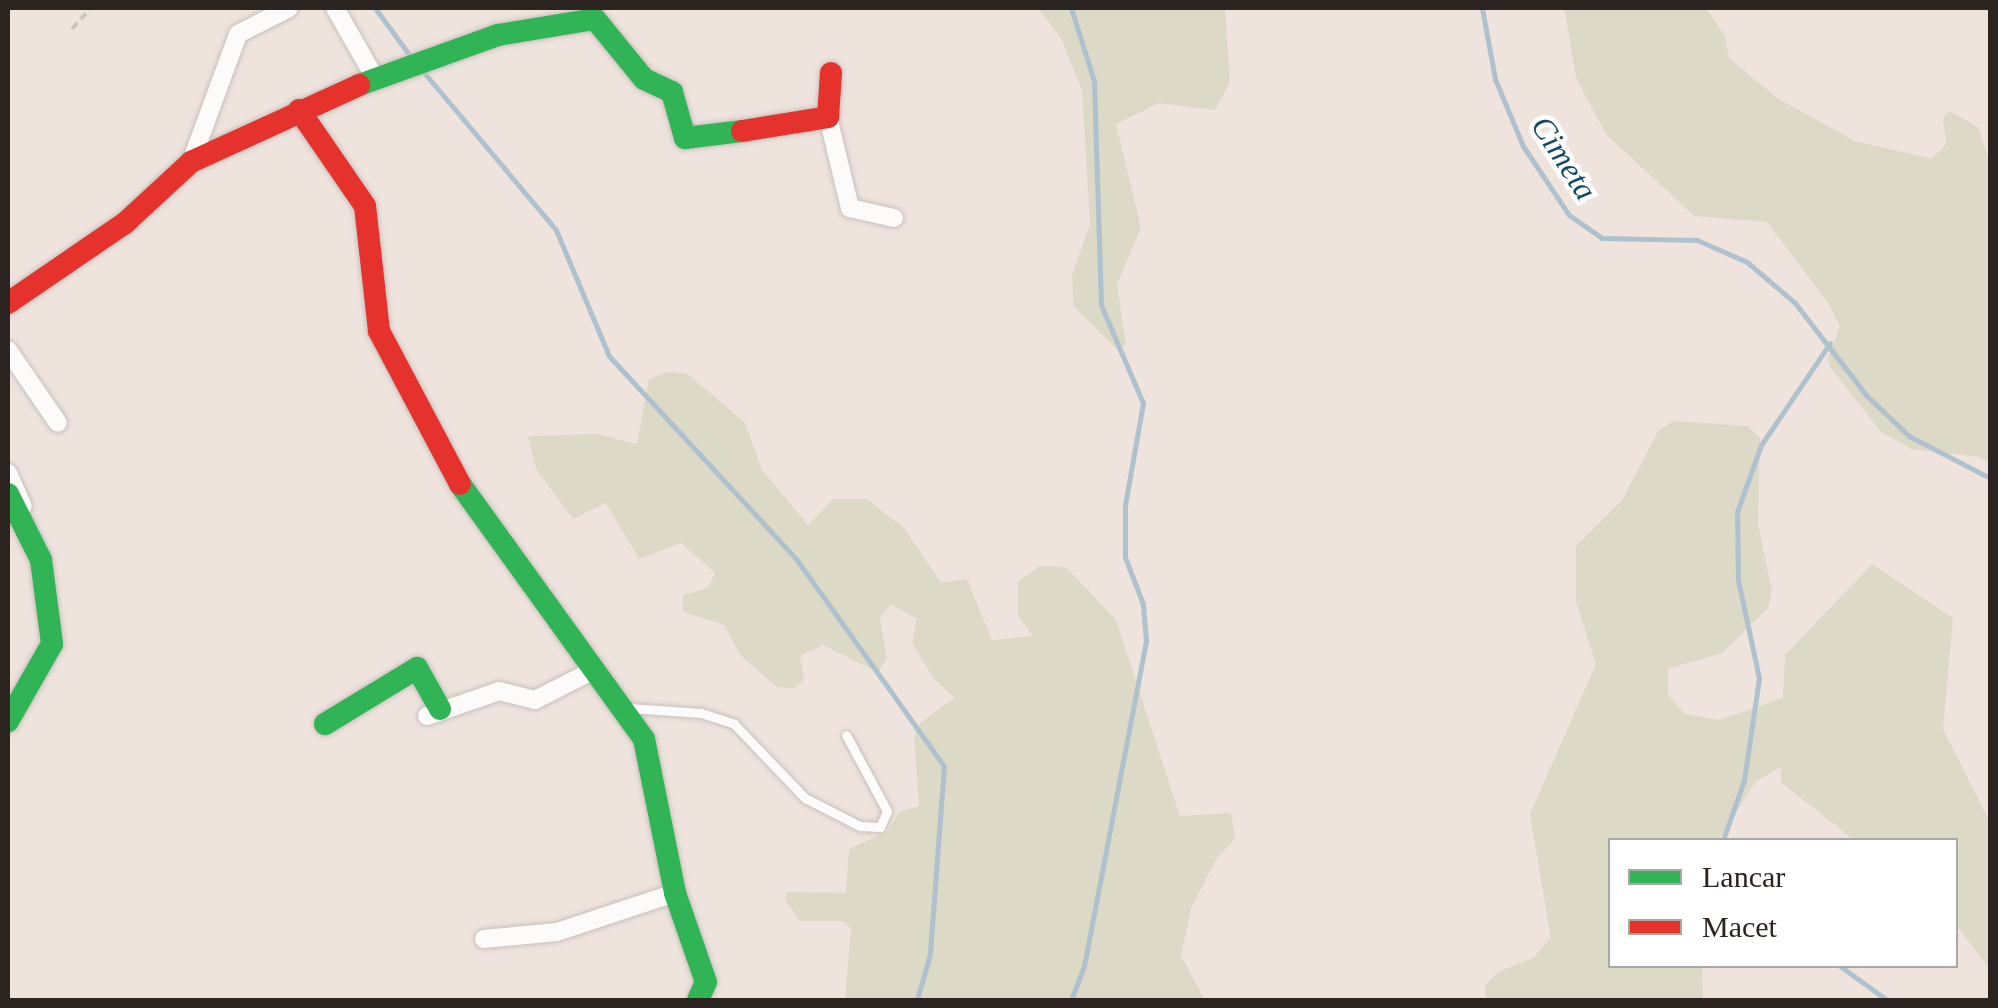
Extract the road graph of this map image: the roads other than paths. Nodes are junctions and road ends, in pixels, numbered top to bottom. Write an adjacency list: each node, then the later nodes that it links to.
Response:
1 (289, 8): 7 (street)
2 (335, 8): 4 (street)
3 (832, 73): 6 (street)
4 (375, 78): 5 (street); 6 (street)
5 (298, 110): 7 (street); 15 (street)
6 (828, 117): 8 (street)
7 (192, 162): 9 (street)
8 (894, 218)
9 (8, 303)
10 (8, 350): 11 (street)
11 (58, 424)
12 (8, 473): 14 (street)
13 (8, 494): 14 (street)
14 (30, 530): 18 (street)
15 (594, 670): 16 (street); 17 (street)
16 (622, 707): 20 (lane); 21 (street)
17 (433, 712): 19 (street)
18 (8, 722)
19 (325, 724)
20 (846, 735)
21 (675, 893): 22 (street); 23 (street)
22 (484, 939)
23 (698, 1000)

